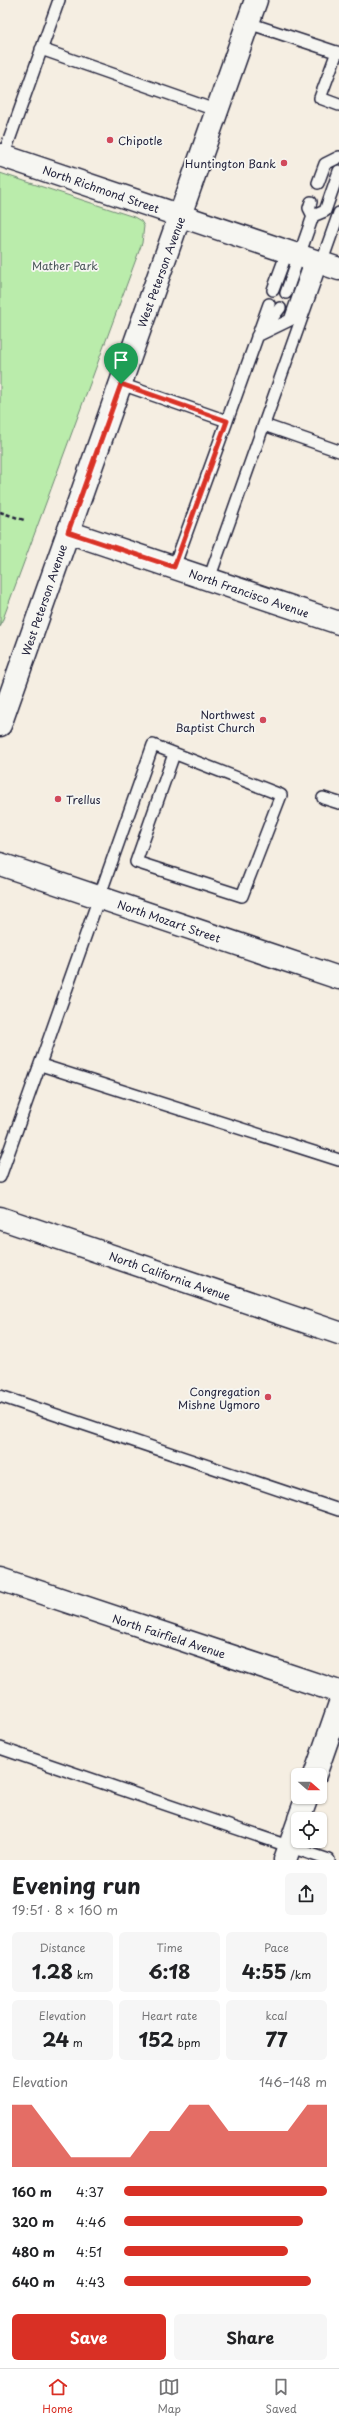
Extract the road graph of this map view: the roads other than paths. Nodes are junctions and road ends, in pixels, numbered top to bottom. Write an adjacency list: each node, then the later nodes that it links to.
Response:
1 (59, 0): 4 (lane)
2 (256, 0): 3 (street, West Peterson Avenue)
3 (248, 23): 5 (lane); 7 (street, West Peterson Avenue)
4 (41, 49): 7 (lane); 8 (lane)
5 (338, 52): 6 (lane)
6 (339, 105)
7 (218, 111): 14 (street, West Peterson Avenue)
8 (2, 156): 14 (street, North Richmond Street)
9 (339, 157): 11 (lane)
10 (339, 171): 15 (lane)
11 (318, 183)
12 (311, 202): 15 (lane)
13 (339, 213): 16 (lane)
14 (181, 216): 16 (street, North Richmond Street); 22 (street, West Peterson Avenue)
15 (313, 216): 16 (lane)
16 (311, 260): 17 (lane); 18 (lane); 21 (lane); 24 (lane)
17 (273, 290)
18 (286, 293)
19 (269, 304): 21 (lane)
20 (280, 308): 21 (lane)
21 (257, 336): 23 (lane)
22 (121, 384): 23 (lane); 26 (street, West Peterson Avenue)
23 (227, 421): 27 (lane)
24 (264, 425): 25 (lane); 28 (lane)
25 (339, 450)
26 (68, 532): 27 (street, North Francisco Avenue); 30 (street, West Peterson Avenue)
27 (174, 567): 28 (street, North Francisco Avenue)
28 (209, 579): 29 (street, North Francisco Avenue)
29 (339, 623)
30 (0, 725)
31 (174, 754): 31 (lane); 35 (lane)
32 (323, 798): 33 (lane)
33 (339, 803)
34 (0, 864): 35 (street, North Mozart Street)
35 (100, 898): 36 (street, North Mozart Street); 37 (lane)
36 (339, 978)
37 (40, 1065): 38 (lane); 39 (lane)
38 (339, 1160)
39 (0, 1177)
40 (0, 1218): 41 (street, North California Avenue)
41 (339, 1333)
42 (0, 1396): 43 (lane)
43 (339, 1510)
44 (0, 1579): 45 (street, North Fairfield Avenue)
45 (339, 1692)
46 (339, 1706): 48 (street)
47 (0, 1748): 50 (lane)
48 (317, 1768)
49 (291, 1842): 50 (street)
50 (287, 1853): 51 (lane)
51 (329, 1860)

